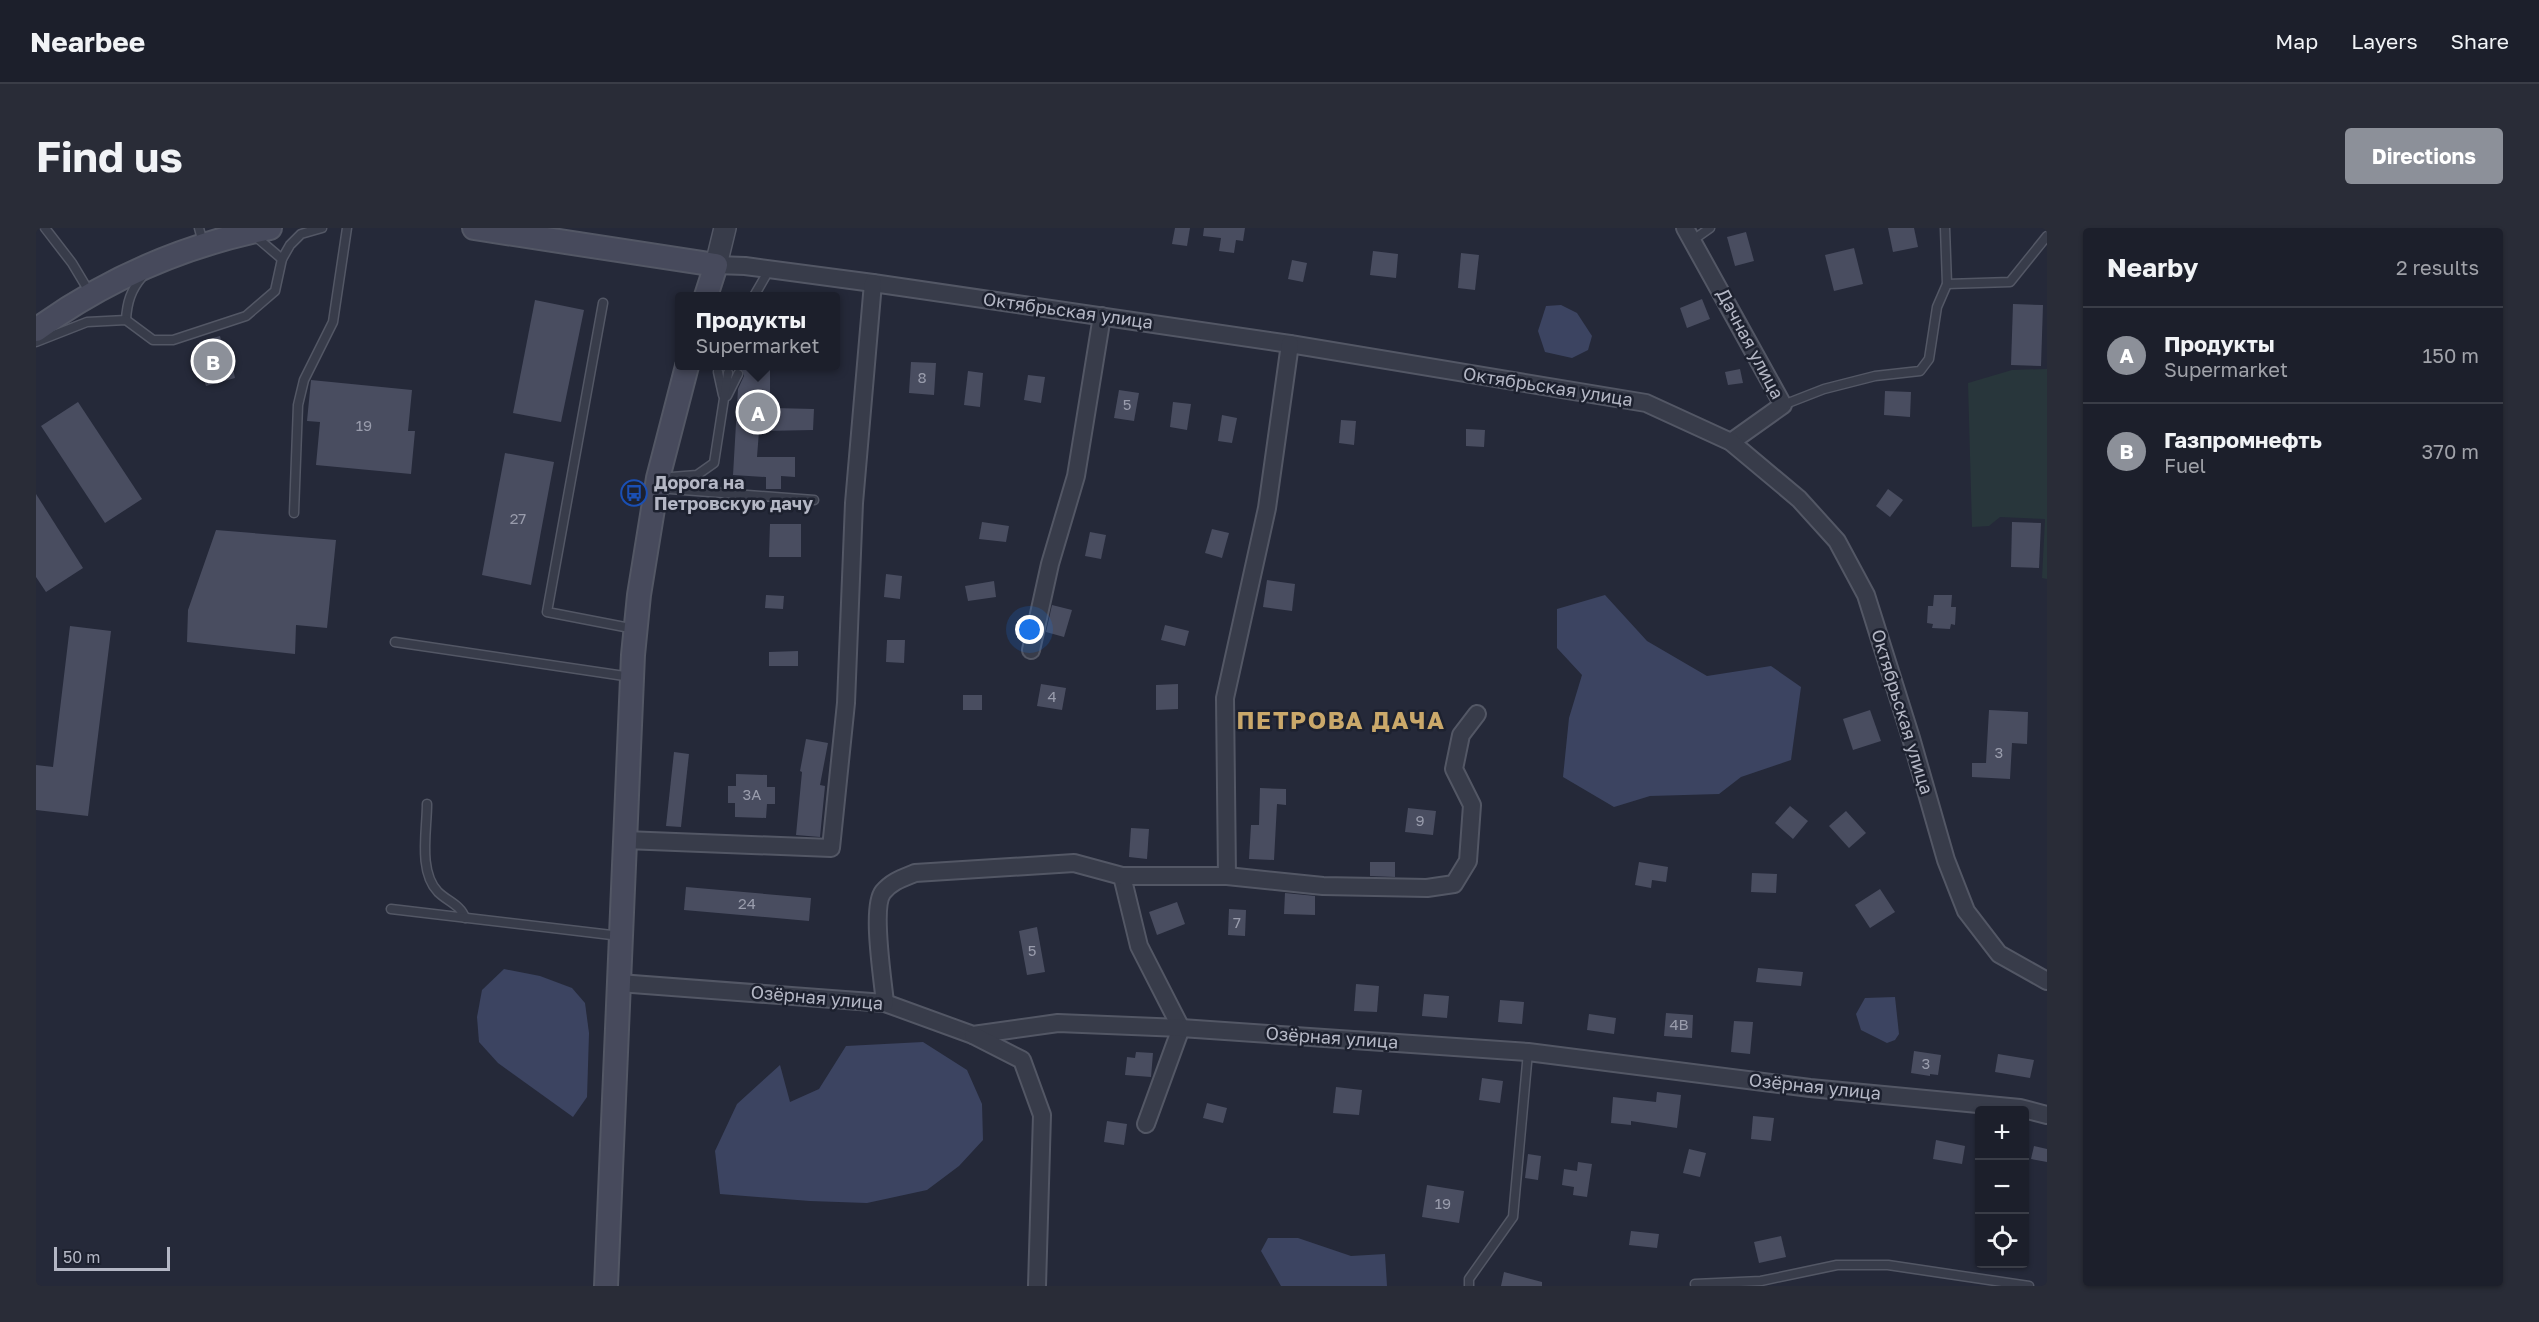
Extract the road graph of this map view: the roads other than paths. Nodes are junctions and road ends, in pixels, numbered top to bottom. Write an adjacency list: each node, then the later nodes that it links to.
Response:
1 (45, 228): 20 (lane)
2 (322, 228): 12 (lane)
3 (347, 228): 36 (lane)
4 (474, 228): 14 (main road)
5 (725, 228): 14 (street)
6 (1710, 228): 9 (lane)
7 (1945, 228): 17 (lane)
8 (259, 230): 10 (main road); 12 (lane)
9 (1689, 234): 32 (street, Дачная улица)
10 (201, 236): 13 (main road)
11 (2047, 236): 17 (lane)
12 (282, 259): 23 (lane)
13 (153, 264): 20 (main road); 23 (lane)
14 (716, 265): 15 (street, Октябрьская улица); 18 (main road)
15 (769, 270): 16 (street, Октябрьская улица); 19 (lane)
16 (873, 283): 22 (street, Октябрьская улица); 43 (street)
17 (1947, 284): 32 (lane)
18 (708, 292)
19 (757, 292)
20 (91, 294): 24 (main road)
21 (603, 303): 37 (lane)
22 (1102, 316): 26 (street, Октябрьская улица); 39 (street)
23 (126, 320): 25 (lane)
24 (36, 330)
25 (36, 342)
26 (1290, 344): 33 (street, Октябрьская улица); 45 (street)
27 (686, 370): 34 (main road)
28 (718, 372): 31 (lane)
29 (728, 373): 31 (lane)
30 (738, 374): 31 (lane)
31 (724, 402): 34 (lane)
32 (1783, 405): 33 (street, Дачная улица)
33 (1731, 442): 49 (street, Октябрьская улица)
34 (657, 483): 35 (lane); 37 (main road)
35 (814, 500)
36 (294, 513)
37 (636, 629): 40 (main road)
38 (395, 642): 40 (lane)
39 (1031, 650)
40 (632, 677): 43 (main road)
41 (1477, 714): 45 (street)
42 (428, 804): 47 (lane)
43 (625, 840): 48 (main road)
44 (1122, 876): 45 (street); 51 (street); 52 (street)
45 (1227, 876)
46 (391, 909): 47 (lane)
47 (465, 918): 48 (lane)
48 (620, 936): 50 (main road)
49 (2047, 981)
50 (619, 983): 51 (street, Озёрная улица); 58 (main road)
51 (885, 1003): 53 (street, Озёрная улица)
52 (1181, 1028): 53 (street, Озёрная улица); 54 (street, Озёрная улица); 56 (street)
53 (973, 1035): 59 (street)
54 (1528, 1052): 55 (street, Озёрная улица); 60 (lane)
55 (2047, 1115)
56 (1146, 1124)
57 (1695, 1284): 61 (lane)
58 (606, 1286)
59 (1037, 1286)
60 (1469, 1286)
61 (2029, 1286)

